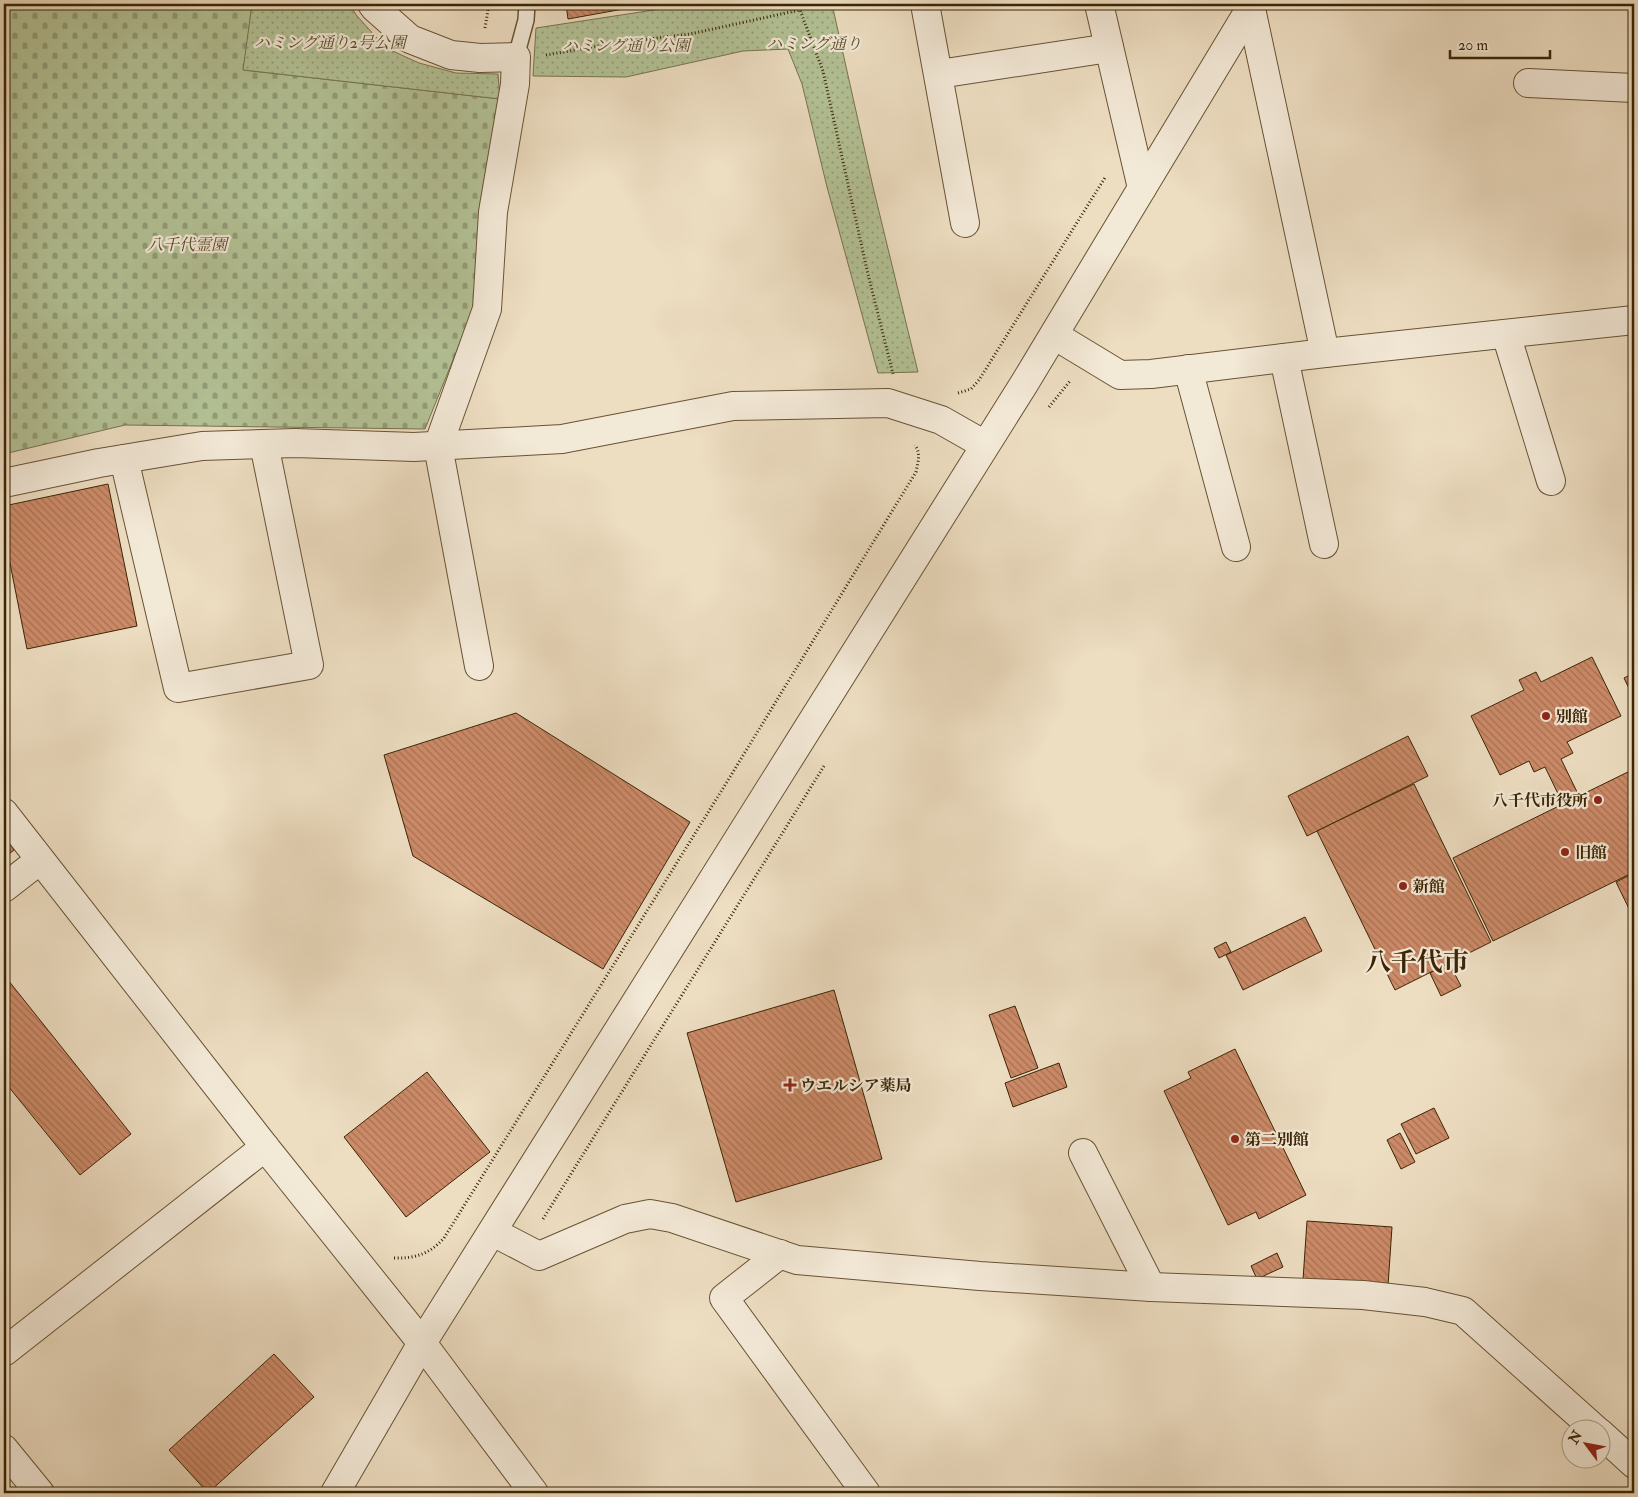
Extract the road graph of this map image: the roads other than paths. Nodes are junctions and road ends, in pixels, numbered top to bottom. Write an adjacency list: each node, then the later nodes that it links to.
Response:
1 (372, 4): 7 (street)
2 (527, 4): 7 (lane)
3 (925, 4): 8 (street)
4 (1099, 4): 6 (street)
5 (1251, 5): 11 (street); 16 (street)
6 (1109, 48): 8 (street); 11 (street)
7 (516, 57): 21 (street)
8 (939, 74): 12 (street)
9 (1528, 83): 10 (street)
10 (1634, 88)
11 (1142, 188): 15 (street)
12 (965, 223)
13 (1634, 320): 14 (street)
14 (1506, 334): 16 (street); 23 (street)
15 (1054, 335): 18 (street); 20 (street)
16 (1325, 353): 17 (street)
17 (1284, 358): 18 (street); 25 (street)
18 (1188, 369): 26 (street)
19 (264, 444): 21 (street); 22 (street); 22 (street)
20 (985, 445): 21 (street); 33 (street)
21 (438, 446): 27 (street)
22 (124, 459): 24 (street)
23 (1551, 481)
24 (4, 483)
25 (1324, 544)
26 (1236, 547)
27 (479, 666)
28 (4, 813): 29 (street)
29 (40, 860): 30 (street); 31 (street)
30 (4, 888)
31 (265, 1148): 36 (street); 37 (street)
32 (1083, 1153): 35 (street)
33 (493, 1232): 34 (street); 36 (street)
34 (780, 1254): 35 (street); 45 (street)
35 (1151, 1287): 38 (street)
36 (422, 1343): 43 (street); 44 (street)
37 (4, 1352)
38 (1585, 1420)
39 (1610, 1443): 41 (street)
40 (4, 1449): 42 (street)
41 (1634, 1464)
42 (40, 1493)
43 (335, 1493)
44 (534, 1493)
45 (866, 1493)

